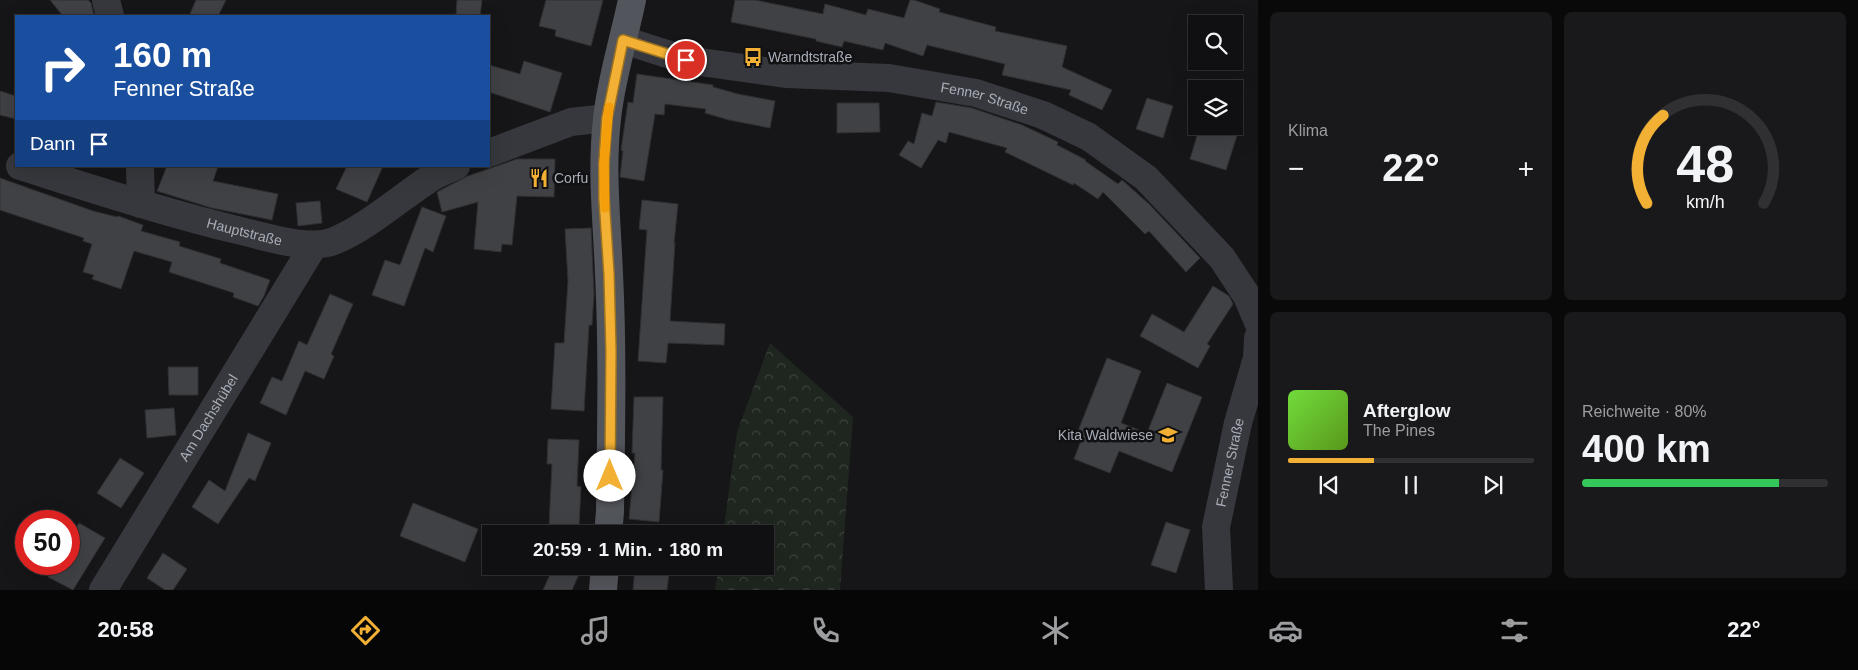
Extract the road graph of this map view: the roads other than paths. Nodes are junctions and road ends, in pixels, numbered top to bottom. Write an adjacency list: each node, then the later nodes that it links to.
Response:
1 (106, 0): 3 (street)
2 (632, 0): 4 (main road)
3 (110, 15)
4 (623, 40): 5 (main road); 14 (street, Fenner Straße)
5 (607, 118): 6 (street); 17 (main road)
6 (490, 153)
7 (0, 160): 8 (street, Hauptstraße)
8 (15, 165)
9 (21, 167): 12 (street, Hauptstraße)
10 (140, 167): 12 (street)
11 (454, 167): 13 (street, Hauptstraße)
12 (141, 204): 13 (street, Hauptstraße)
13 (314, 245): 19 (street, Am Dachshübel)
14 (1252, 300): 15 (street, Fenner Straße)
15 (1258, 322)
16 (1258, 338): 21 (street, Fenner Straße)
17 (609, 525)
18 (604, 575): 20 (main road)
19 (103, 590)
20 (603, 590)
21 (1219, 590)

